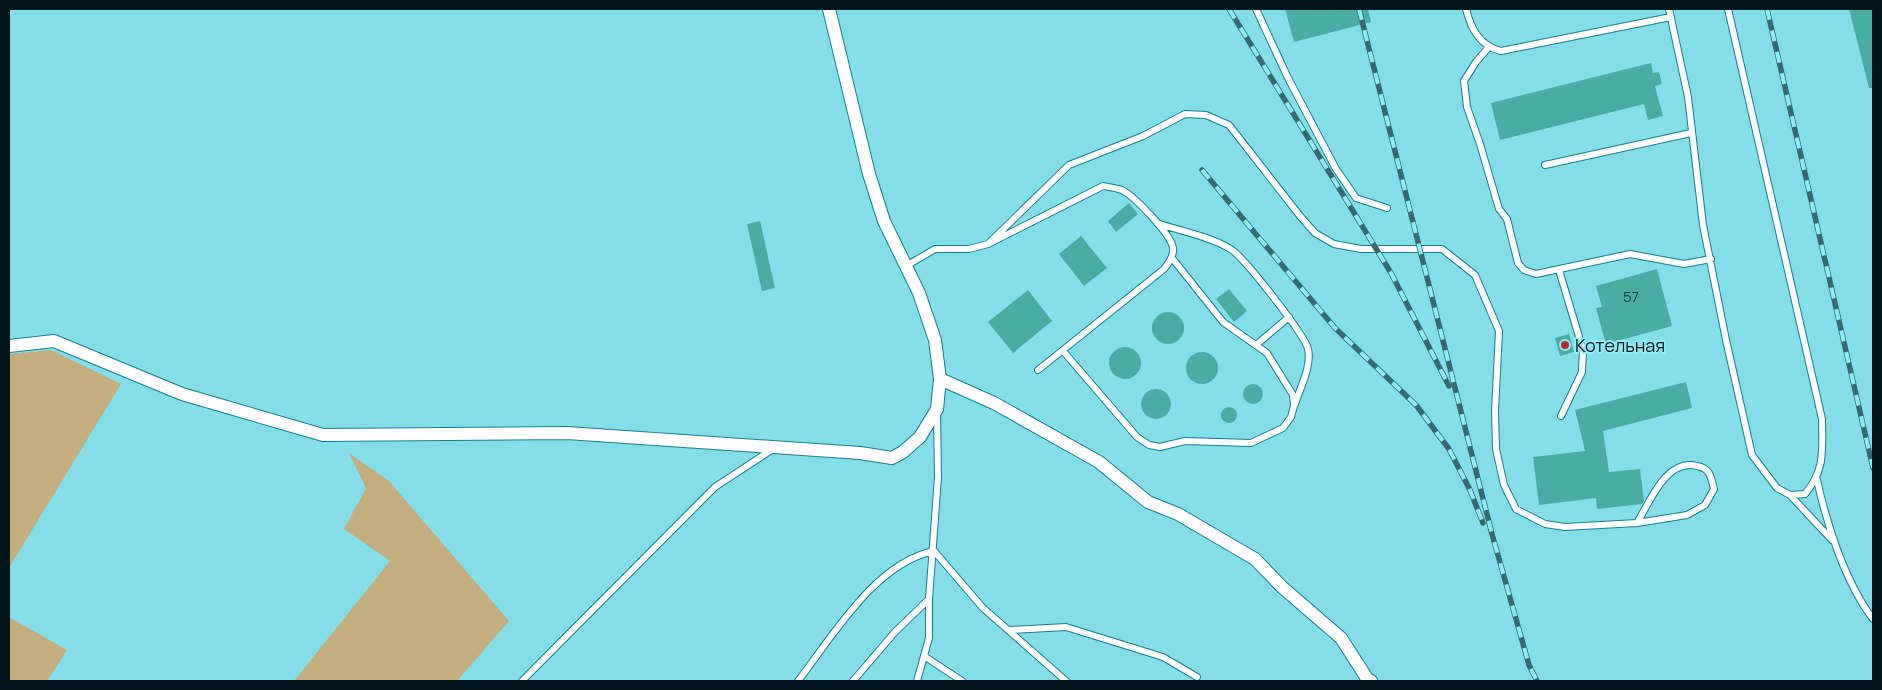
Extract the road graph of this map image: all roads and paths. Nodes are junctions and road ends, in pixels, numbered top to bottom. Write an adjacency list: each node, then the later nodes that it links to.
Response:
1 (829, 9): 15 (street)
2 (1256, 9): 10 (lane)
3 (1466, 9): 7 (lane)
4 (1669, 9): 6 (lane)
5 (1728, 9): 27 (lane)
6 (1671, 17): 7 (lane); 8 (lane)
7 (1488, 48): 16 (lane)
8 (1691, 133): 9 (lane); 14 (lane)
9 (1545, 165)
10 (1387, 208)
11 (1156, 222): 12 (lane); 13 (lane); 17 (lane)
12 (988, 244): 15 (lane); 29 (lane)
13 (1172, 258): 18 (lane); 20 (lane)
14 (1711, 259): 16 (lane); 28 (lane)
15 (904, 267): 22 (street)
16 (1559, 270): 25 (lane)
17 (1289, 317): 18 (lane); 23 (lane)
18 (1256, 345): 23 (lane)
19 (9, 346): 26 (street)
20 (1063, 351): 21 (lane); 23 (lane)
21 (1038, 370)
22 (940, 379): 24 (street); 43 (street)
23 (1294, 406)
24 (937, 409): 26 (street); 31 (lane)
25 (1561, 416)
26 (776, 447): 37 (lane)
27 (1817, 480): 28 (lane); 30 (lane)
28 (1790, 495): 30 (lane)
29 (1637, 523): 29 (lane)
30 (1836, 544): 33 (lane)
31 (934, 550): 32 (lane); 34 (lane); 38 (lane)
32 (929, 599): 35 (lane); 39 (lane)
33 (1873, 619)
34 (1009, 630): 36 (lane); 42 (lane)
35 (924, 656): 40 (lane); 41 (lane)
36 (1197, 677)
37 (525, 680)
38 (798, 681)
39 (853, 681)
40 (917, 681)
41 (962, 681)
42 (1066, 681)
43 (1368, 681)

